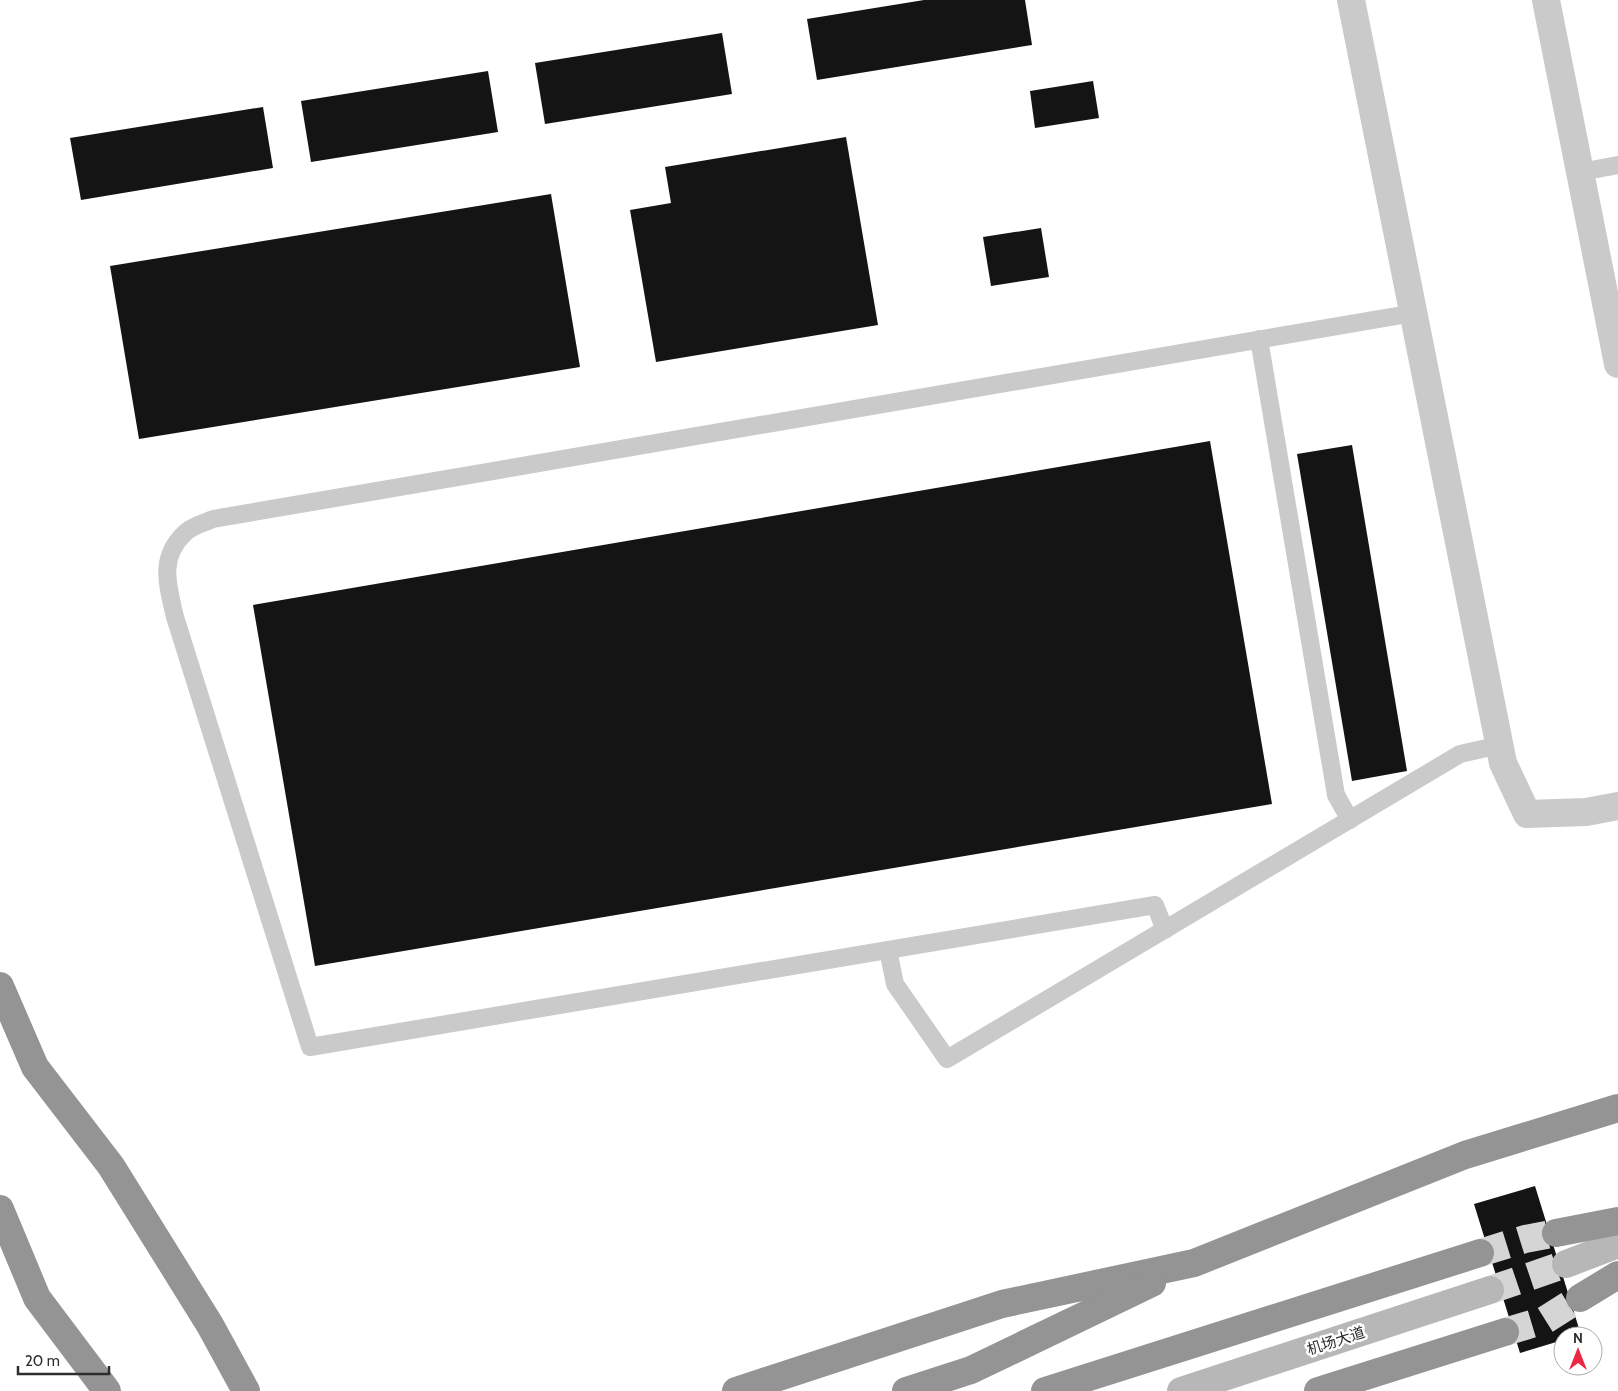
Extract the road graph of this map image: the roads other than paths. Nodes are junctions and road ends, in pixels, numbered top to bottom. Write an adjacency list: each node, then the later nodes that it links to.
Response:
1 (1351, 0): 5 (street)
2 (1546, 0): 4 (street)
3 (1618, 164): 4 (lane)
4 (1580, 172): 7 (street)
5 (1414, 313): 6 (lane); 8 (street)
6 (1259, 339): 10 (lane); 12 (lane)
7 (1618, 364)
8 (1500, 745): 9 (street); 10 (lane)
9 (1618, 806)
10 (1350, 820): 11 (lane)
11 (1165, 930): 12 (lane); 12 (lane)
12 (888, 950)
13 (0, 986): 27 (highway)
14 (1618, 1108): 20 (highway)
15 (0, 1209): 26 (highway)
16 (1618, 1221): 17 (highway)
17 (1556, 1233)
18 (1618, 1244): 21 (main road)
19 (1480, 1253): 30 (highway)
20 (1194, 1264): 28 (highway); 29 (highway)
21 (1566, 1264)
22 (1618, 1275): 24 (highway)
23 (1490, 1290): 31 (main road, 机场大道)
24 (1580, 1298)
25 (1505, 1332): 32 (highway)
26 (107, 1391)
27 (246, 1391)
28 (736, 1391)
29 (906, 1391)
30 (1045, 1391)
31 (1181, 1391)
32 (1318, 1391)

